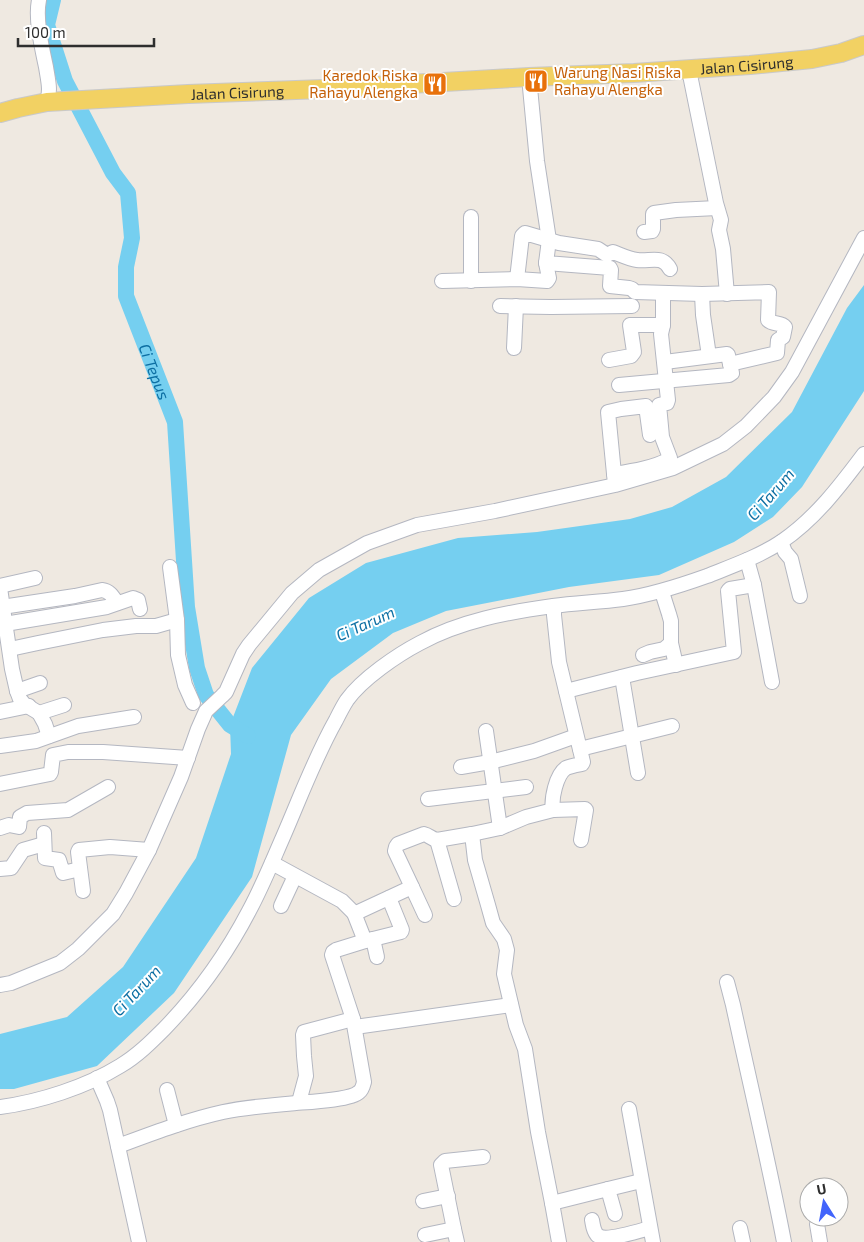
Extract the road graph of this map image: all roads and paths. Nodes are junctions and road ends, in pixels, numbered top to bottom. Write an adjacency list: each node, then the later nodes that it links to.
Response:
1 (39, 0): 5 (street)
2 (864, 45): 3 (main road, Jalan Cisirung)
3 (689, 70): 4 (main road, Jalan Cisirung); 7 (street)
4 (529, 77): 5 (main road, Jalan Cisirung); 11 (street)
5 (53, 102): 6 (main road, Jalan Cisirung)
6 (0, 113)
7 (717, 208): 9 (street); 19 (street)
8 (471, 217): 16 (street)
9 (644, 232)
10 (864, 238): 34 (street)
11 (549, 240): 12 (street); 13 (street); 14 (street)
12 (546, 263): 14 (street); 20 (street)
13 (670, 269)
14 (517, 280): 16 (street)
15 (442, 281): 16 (street)
16 (471, 281)
17 (663, 294): 18 (street); 20 (street); 24 (street)
18 (702, 294): 19 (street); 26 (street)
19 (727, 294): 29 (street)
20 (633, 299): 22 (street); 23 (street)
21 (500, 306): 22 (street)
22 (516, 306): 25 (street)
23 (630, 325): 24 (street); 27 (street)
24 (664, 325): 28 (street)
25 (514, 348)
26 (709, 356): 28 (street); 29 (street)
27 (609, 360)
28 (665, 362): 30 (street)
29 (730, 364): 30 (street)
30 (666, 381): 31 (street); 34 (street)
31 (619, 386)
32 (650, 435): 34 (street)
33 (864, 454): 35 (street)
34 (615, 480): 70 (street)
35 (781, 542): 36 (street); 42 (street)
36 (747, 560): 39 (street); 41 (street)
37 (170, 567): 46 (street)
38 (35, 578): 40 (street)
39 (754, 585): 50 (street); 53 (street)
40 (0, 587): 45 (street)
41 (662, 592): 43 (street); 47 (street)
42 (800, 596)
43 (554, 606): 56 (street); 86 (street)
44 (140, 609): 45 (street)
45 (2, 614): 48 (street)
46 (177, 620): 48 (street); 57 (street)
47 (670, 643): 49 (street); 50 (street)
48 (6, 646): 51 (street)
49 (644, 655)
50 (676, 665): 52 (street)
51 (6, 671): 55 (street)
52 (622, 677): 56 (street); 67 (street)
53 (772, 682)
54 (40, 683): 55 (street)
55 (17, 691): 59 (street)
56 (566, 691): 68 (street)
57 (193, 703)
58 (64, 705): 59 (street)
59 (34, 710): 60 (street); 66 (street)
60 (0, 712)
61 (90, 712): 63 (street)
62 (134, 717): 63 (street)
63 (106, 722): 66 (street)
64 (672, 726): 67 (street)
65 (486, 730): 71 (street)
66 (49, 736): 69 (street)
67 (632, 736): 68 (street); 73 (street)
68 (578, 742): 71 (street); 79 (street)
69 (0, 746)
70 (188, 758): 74 (street); 85 (street)
71 (490, 762): 72 (street); 77 (street)
72 (461, 767)
73 (638, 773)
74 (0, 784)
75 (108, 787): 80 (street)
76 (526, 787): 77 (street)
77 (494, 792): 78 (street); 81 (street)
78 (428, 799)
79 (553, 810): 81 (street); 84 (street)
80 (0, 828)
81 (500, 828): 82 (street)
82 (472, 834): 83 (street); 101 (street)
83 (437, 840): 90 (street); 93 (street)
84 (581, 840)
85 (149, 850): 88 (street); 100 (street)
86 (272, 864): 89 (street); 103 (street)
87 (0, 869): 88 (street)
88 (80, 869): 91 (street)
89 (295, 876): 94 (street); 95 (street)
90 (412, 887): 92 (street); 96 (street)
91 (83, 890)
92 (389, 898): 95 (street); 97 (street)
93 (454, 899)
94 (281, 906)
95 (354, 913): 97 (street)
96 (425, 915)
97 (369, 940): 98 (street); 102 (street)
98 (377, 957)
99 (727, 982): 126 (street)
100 (0, 985)
101 (511, 1005): 102 (street); 115 (street)
102 (354, 1023): 105 (street); 105 (street)
103 (97, 1078): 106 (street); 109 (street)
104 (167, 1090): 108 (street)
105 (299, 1102): 108 (street)
106 (0, 1107)
107 (629, 1109): 111 (street)
108 (176, 1125): 109 (street)
109 (118, 1146): 123 (street)
110 (483, 1157): 113 (street)
111 (641, 1181): 112 (street); 121 (street)
112 (608, 1189): 115 (street); 116 (street)
113 (448, 1196): 114 (street); 122 (street)
114 (423, 1202)
115 (552, 1204): 124 (street)
116 (615, 1214)
117 (592, 1220): 121 (street)
118 (818, 1227): 127 (street)
119 (740, 1228): 125 (street)
120 (425, 1235): 122 (street)
121 (652, 1235)
122 (456, 1236)
123 (139, 1242)
124 (558, 1242)
125 (743, 1242)
126 (784, 1242)
127 (820, 1242)

